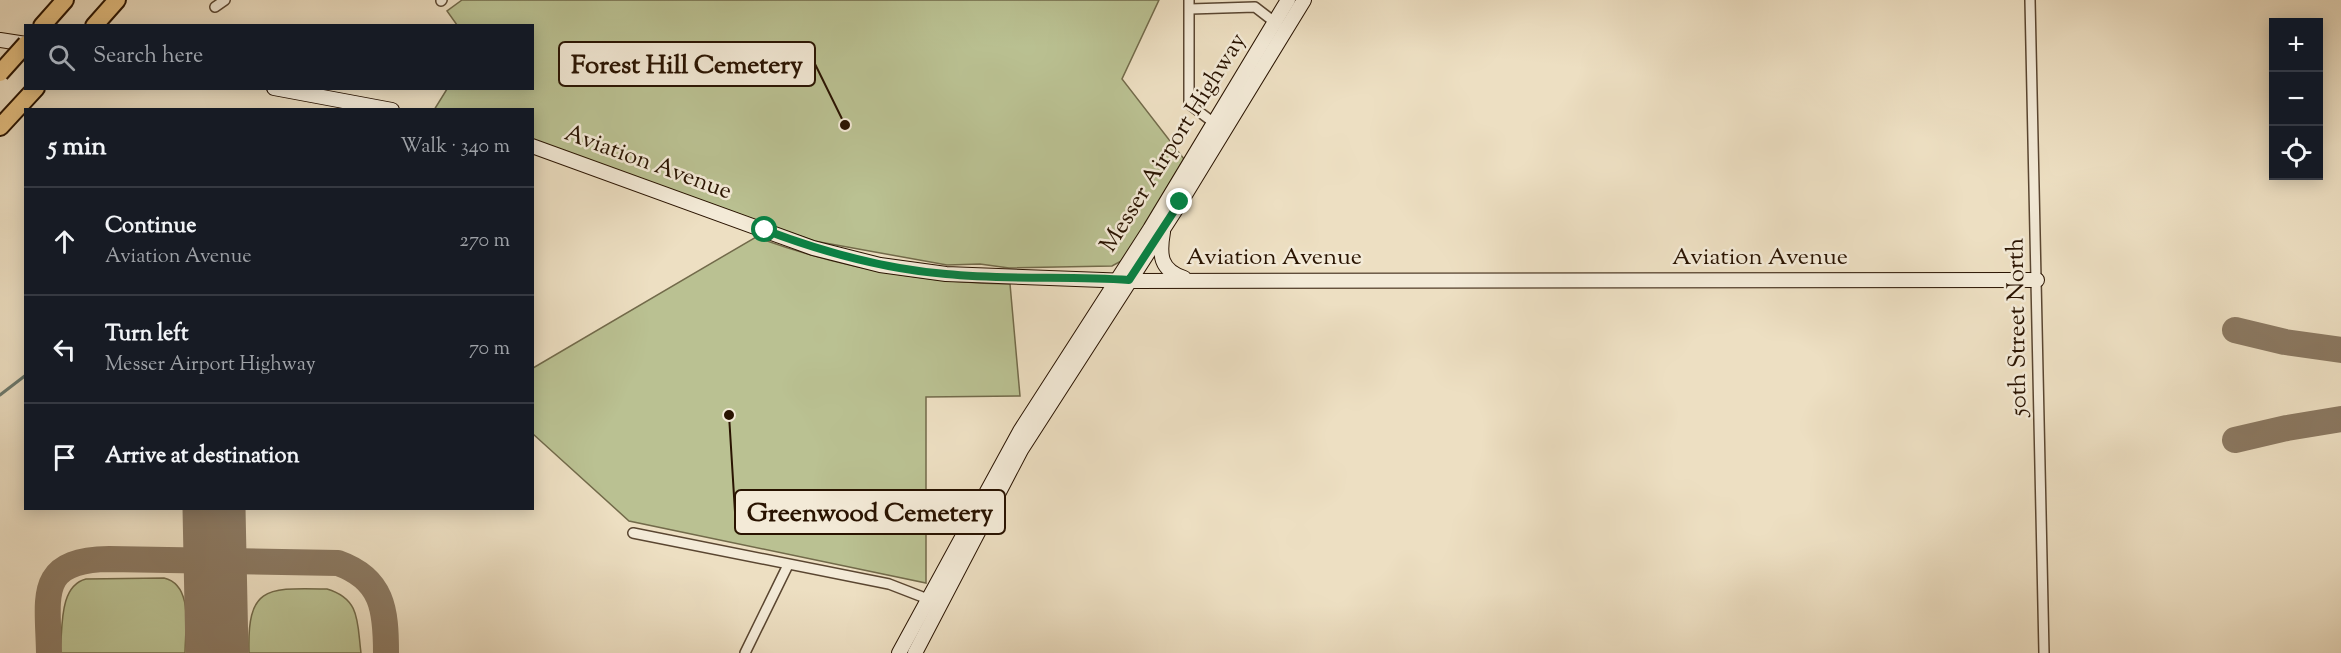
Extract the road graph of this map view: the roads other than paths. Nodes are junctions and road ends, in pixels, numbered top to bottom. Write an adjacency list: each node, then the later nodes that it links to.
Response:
1 (65, 0): 10 (highway)
2 (225, 0): 9 (street)
3 (1288, 0): 12 (street, Messer Airport Highway)
4 (1304, 0): 12 (street, Messer Airport Highway)
5 (2030, 0): 27 (street, 50th Street North)
6 (114, 3): 11 (highway)
7 (1256, 3): 8 (street); 12 (street)
8 (1189, 4): 20 (street)
9 (215, 7)
10 (44, 24)
11 (96, 24)
12 (1280, 26): 20 (street, Messer Airport Highway); 23 (street, Messer Airport Highway)
13 (0, 40): 14 (street)
14 (24, 44)
15 (24, 46): 16 (highway, bridge)
16 (0, 73)
17 (34, 90): 21 (highway)
18 (285, 90): 19 (street)
19 (381, 108)
20 (1214, 123): 25 (street, Messer Airport Highway)
21 (0, 127)
22 (534, 147): 24 (street, Aviation Avenue)
23 (1164, 227): 25 (street, Messer Airport Highway); 26 (street)
24 (1080, 279): 25 (street, Aviation Avenue); 28 (street)
25 (1122, 280): 26 (street, Aviation Avenue); 28 (street, Messer Airport Highway); 32 (street, Messer Airport Highway)
26 (1201, 280): 27 (street, Aviation Avenue)
27 (2037, 280): 36 (street, 50th Street North)
28 (1103, 300): 31 (street, Messer Airport Highway)
29 (633, 533): 30 (street)
30 (788, 565): 31 (street); 33 (street)
31 (927, 598): 32 (street); 34 (street, Messer Airport Highway)
32 (941, 604): 35 (street, Messer Airport Highway)
33 (745, 653)
34 (900, 653)
35 (915, 653)
36 (2044, 653)

